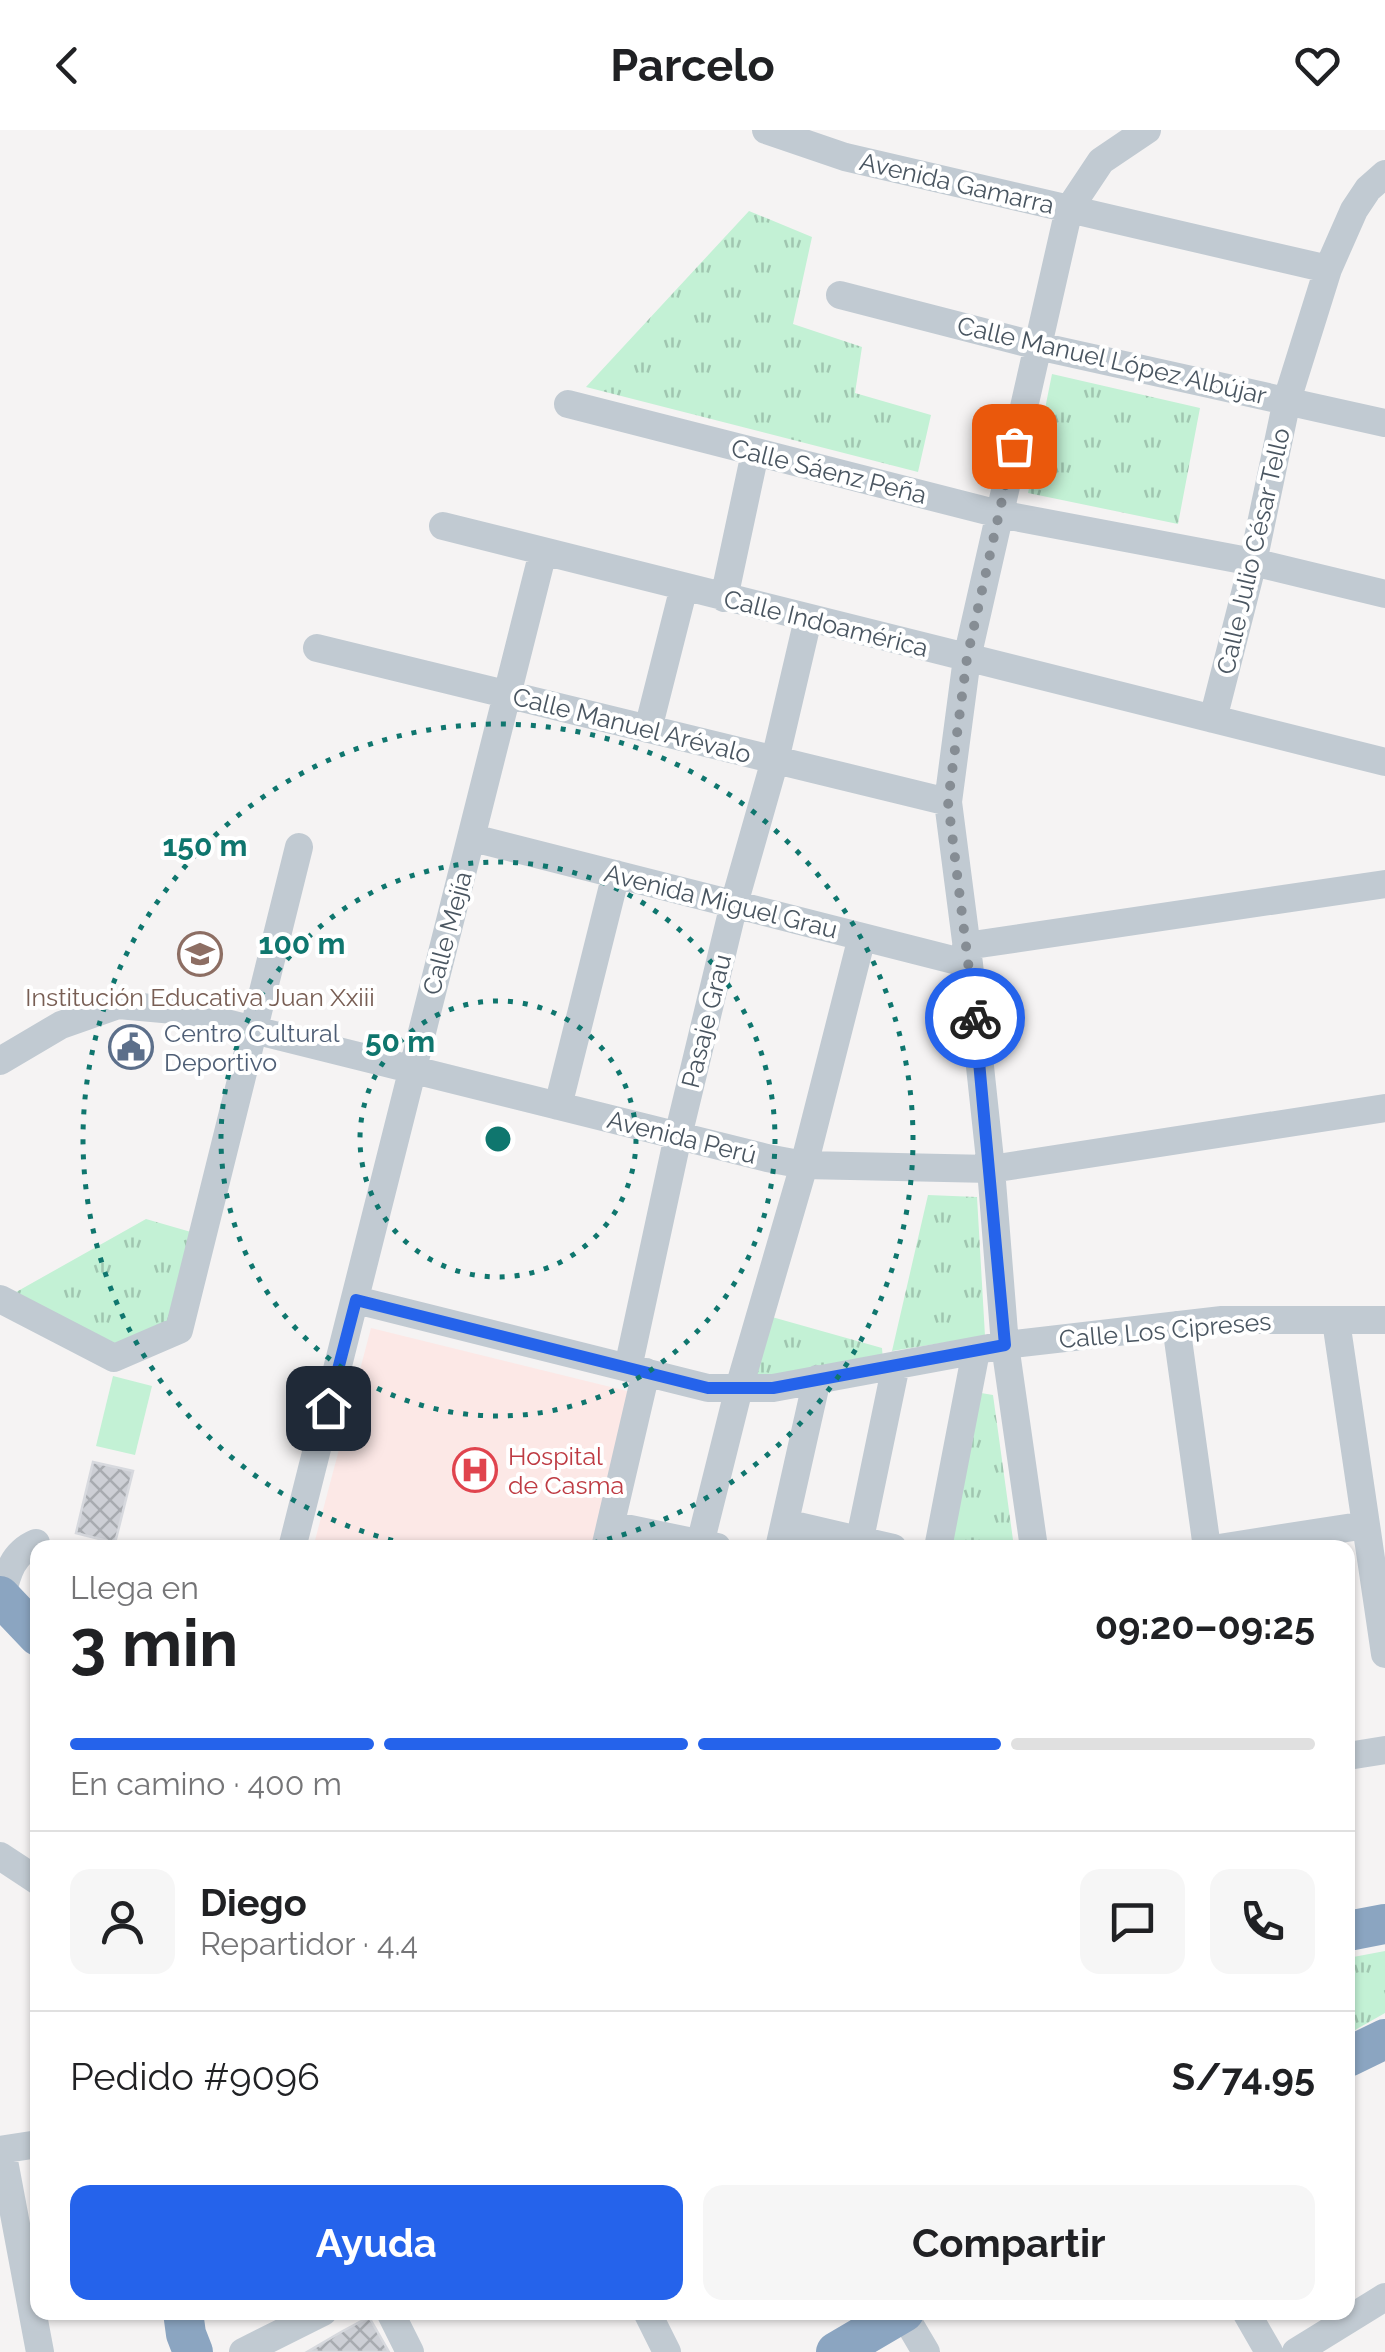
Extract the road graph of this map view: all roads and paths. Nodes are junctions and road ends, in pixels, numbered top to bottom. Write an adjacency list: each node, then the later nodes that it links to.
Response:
1 (766, 130): 4 (street, Avenida Gamarra)
2 (1147, 130): 4 (street, Avenida Gamarra)
3 (1385, 174): 5 (street, Calle Julio César Tello)
4 (1070, 209): 5 (street); 7 (street, Avenida Gamarra)
5 (1328, 269): 8 (street, Calle Julio César Tello)
6 (840, 295): 7 (street, Calle Manuel López Albújar)
7 (1038, 346): 8 (street, Calle Manuel López Albújar); 12 (street, Avenida Gamarra)
8 (1288, 400): 10 (street, Calle Manuel López Albújar); 15 (street, Calle Julio César Tello)
9 (568, 404): 11 (street, Calle Sáenz Peña)
10 (1385, 423)
11 (755, 453): 12 (street, Calle Sáenz Peña); 18 (street)
12 (998, 514): 15 (street, Calle Sáenz Peña); 21 (street, Avenida Gamarra)
13 (443, 526): 14 (street, Calle Indoamérica)
14 (543, 552): 16 (street, Calle Indoamérica); 22 (street, Calle Mejía)
15 (1253, 562): 17 (street, Calle Sáenz Peña); 23 (street, Calle Julio César Tello)
16 (684, 587): 18 (street, Calle Indoamérica); 24 (street)
17 (1385, 594)
18 (724, 598): 19 (street, Calle Indoamérica)
19 (808, 619): 21 (street, Calle Indoamérica); 25 (street, Pasaje Grau)
20 (316, 648): 22 (street, Calle Manuel Arévalo)
21 (967, 658): 23 (street, Calle Indoamérica); 27 (street, Avenida Gamarra)
22 (507, 695): 24 (street, Calle Manuel Arévalo); 28 (street, Calle Mejía)
23 (1213, 720): 26 (street, Calle Indoamérica)
24 (648, 729): 25 (street, Calle Manuel Arévalo)
25 (774, 760): 27 (street, Calle Manuel Arévalo); 32 (street, Pasaje Grau)
26 (1385, 762)
27 (948, 802): 34 (street, Avenida Gamarra)
28 (472, 838): 30 (street, Avenida Miguel Grau); 37 (street, Calle Mejía)
29 (299, 846): 35 (street)
30 (616, 874): 32 (street, Avenida Miguel Grau); 38 (street)
31 (1385, 884): 34 (street, Avenida Miguel Grau)
32 (734, 904): 33 (street, Avenida Miguel Grau); 40 (street, Pasaje Grau)
33 (862, 936): 34 (street, Avenida Miguel Grau); 41 (street)
34 (968, 955): 42 (street, Avenida Gamarra)
35 (254, 1030): 36 (street, Avenida Perú); 37 (street, Avenida Perú); 43 (street)
36 (0, 1060)
37 (411, 1069): 38 (street, Avenida Perú); 44 (street, Calle Mejía)
38 (558, 1106): 40 (street, Avenida Perú)
39 (1385, 1108): 42 (street, Avenida Perú)
40 (678, 1136): 41 (street, Avenida Perú); 51 (street, Pasaje Grau)
41 (804, 1165): 42 (street, Avenida Perú); 53 (street)
42 (991, 1169): 48 (street, Avenida Gamarra)
43 (0, 1298)
44 (356, 1300): 51 (street, Calle Los Cipreses); 58 (street, Calle Mejía)
45 (1336, 1320): 46 (street, Calle Los Cipreses); 47 (street, Calle Los Cipreses); 54 (street)
46 (1385, 1320)
47 (1176, 1326): 48 (street, Calle Los Cipreses); 65 (street)
48 (1005, 1345): 49 (street, Calle Los Cipreses); 64 (street, Avenida Gamarra)
49 (976, 1350): 50 (street, Calle Los Cipreses); 63 (street)
50 (896, 1365): 52 (street, Calle Los Cipreses); 62 (street)
51 (637, 1370): 53 (street, Calle Los Cipreses); 57 (street, Pasaje Grau)
52 (818, 1380): 53 (street, Calle Los Cipreses); 56 (street)
53 (739, 1388): 60 (street)
54 (1366, 1524): 66 (street); 71 (street)
55 (0, 1534): 67 (street)
56 (782, 1535): 61 (street)
57 (608, 1536): 59 (street)
58 (294, 1540)
59 (647, 1540)
60 (707, 1540)
61 (825, 1540)
62 (860, 1540)
63 (940, 1540)
64 (1033, 1540)
65 (1205, 1540)
66 (1268, 1540)
67 (30, 1542)
68 (30, 1549): 69 (street)
69 (1, 1597): 70 (highway)
70 (30, 1628)
71 (1385, 1654)
72 (1385, 1750): 73 (street)
73 (1355, 1755)
74 (0, 1852): 75 (street); 76 (street)
75 (30, 1862)
76 (30, 1875)
77 (1385, 1924): 78 (highway)
78 (1355, 1930)
79 (1385, 2039): 80 (highway)
80 (1355, 2054)
81 (30, 2145): 82 (street)
82 (1, 2150): 83 (street)
83 (12, 2266): 94 (street)
84 (1385, 2297): 85 (street)
85 (1355, 2316)
86 (184, 2320): 95 (highway)
87 (308, 2320): 96 (street)
88 (394, 2320): 97 (street)
89 (651, 2320): 98 (street)
90 (891, 2320): 99 (highway)
91 (907, 2320): 100 (street)
92 (1251, 2320): 101 (street)
93 (1348, 2320): 102 (street)
94 (40, 2352)
95 (193, 2352)
96 (242, 2352)
97 (410, 2352)
98 (667, 2352)
99 (836, 2352)
100 (926, 2352)
101 (1269, 2352)
102 (1296, 2352)

